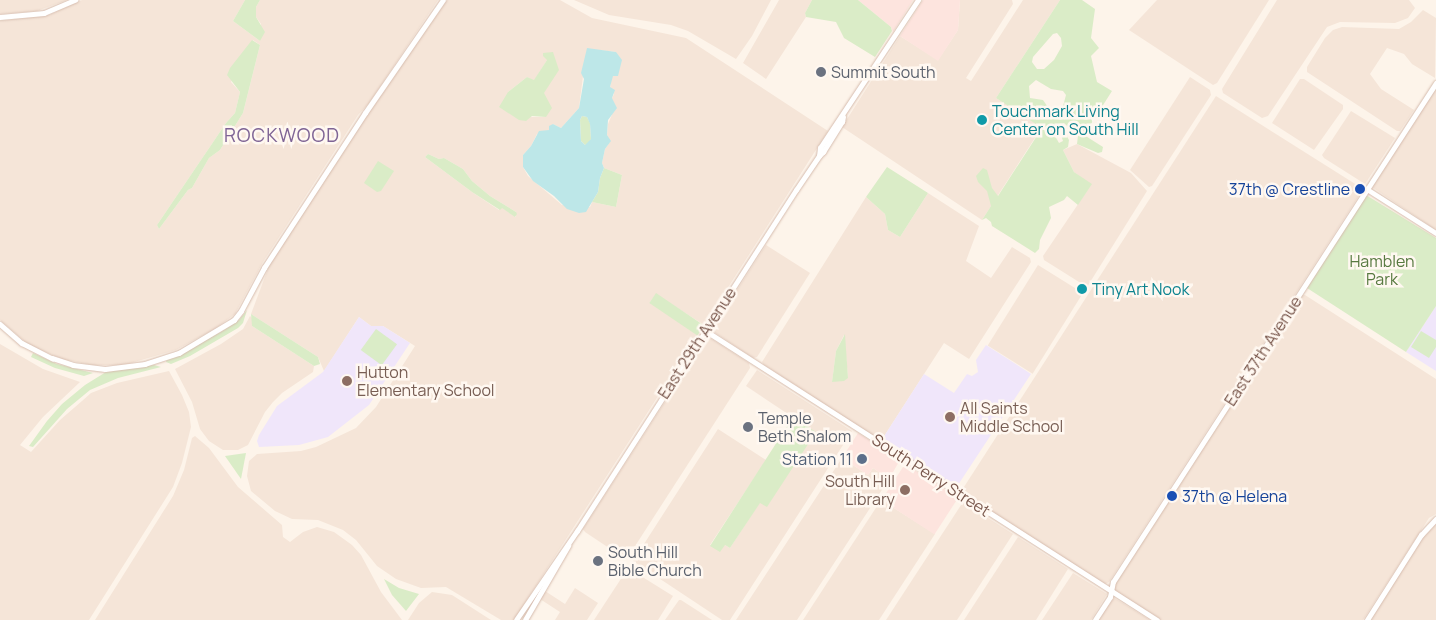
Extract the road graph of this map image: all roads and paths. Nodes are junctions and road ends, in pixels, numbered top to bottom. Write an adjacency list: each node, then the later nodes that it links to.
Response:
1 (75, 0): 4 (street)
2 (443, 0): 8 (street)
3 (918, 0): 9 (street, East 29th Avenue)
4 (0, 17)
5 (1436, 83): 6 (street, East 37th Avenue)
6 (1367, 189): 7 (street); 12 (street, East 37th Avenue)
7 (1436, 233)
8 (0, 324)
9 (706, 331): 11 (street, East 29th Avenue); 12 (street, South Perry Street)
10 (1436, 519): 17 (street)
11 (576, 531): 13 (street, East 29th Avenue); 14 (street, East 29th Avenue)
12 (1111, 591): 15 (street, East 37th Avenue); 16 (street, South Perry Street)
13 (516, 620)
14 (525, 620)
15 (1095, 620)
16 (1156, 620)
17 (1367, 620)

